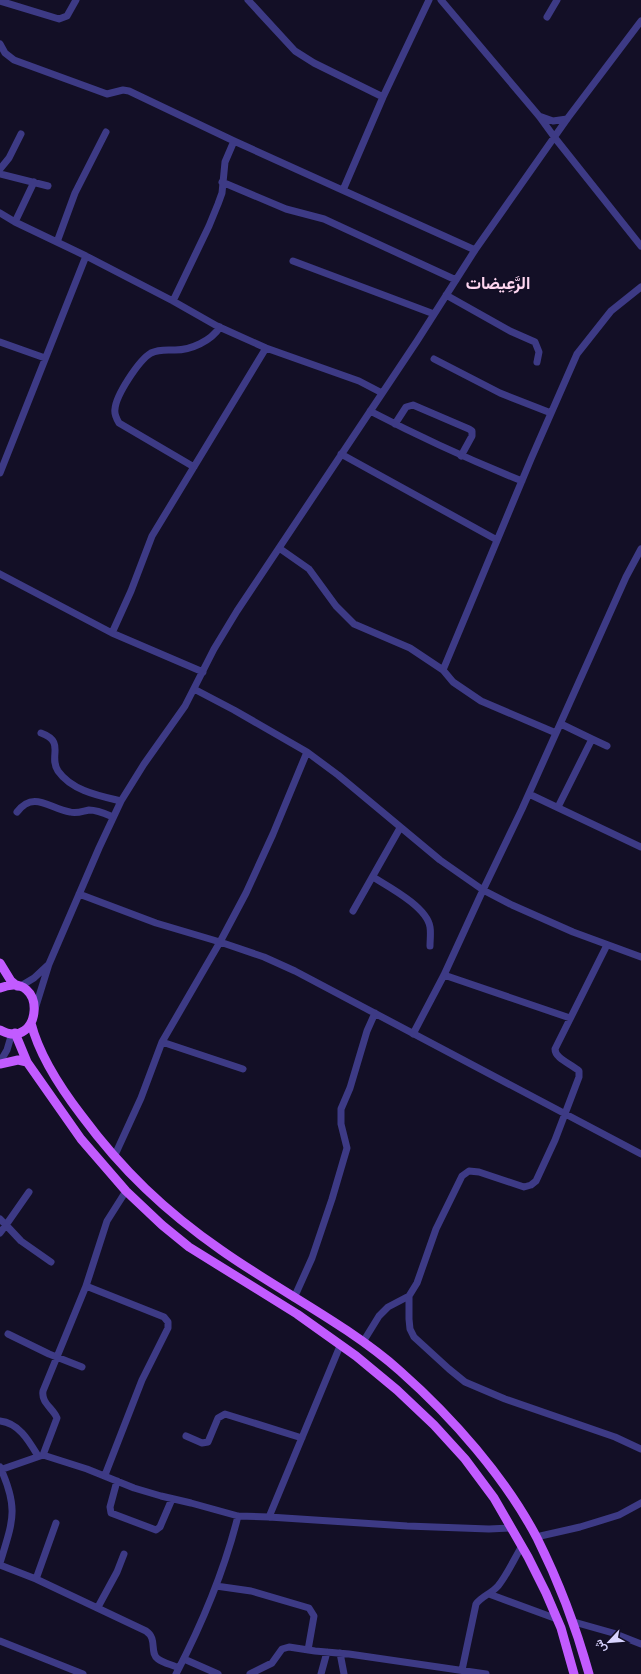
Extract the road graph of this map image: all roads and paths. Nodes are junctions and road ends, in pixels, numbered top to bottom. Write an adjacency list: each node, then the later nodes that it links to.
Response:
1 (76, 0): 6 (street)
2 (248, 0): 10 (street)
3 (429, 0): 10 (street)
4 (441, 0): 11 (street)
5 (557, 0): 7 (street)
6 (0, 1)
7 (547, 17)
8 (641, 21): 12 (street)
9 (0, 44): 16 (street)
10 (383, 97): 22 (street)
11 (539, 116): 12 (street); 15 (street)
12 (567, 120): 15 (street)
13 (106, 132): 25 (street)
14 (21, 134): 17 (street)
15 (555, 138): 26 (street); 27 (street)
16 (234, 141): 20 (street); 22 (street)
17 (0, 169)
18 (0, 174): 19 (street)
19 (34, 182): 21 (street); 24 (street)
20 (222, 182): 30 (street); 33 (street)
21 (48, 186)
22 (343, 190): 27 (street)
23 (0, 213): 24 (street)
24 (15, 222): 25 (street)
25 (57, 242): 28 (street)
26 (641, 246)
27 (475, 250): 30 (street)
28 (86, 256): 33 (street); 38 (street)
29 (294, 261): 34 (street)
30 (456, 280): 32 (street)
31 (641, 287): 43 (street)
32 (446, 295): 34 (street); 40 (street)
33 (173, 301): 35 (street)
34 (434, 314): 41 (street)
35 (220, 328): 37 (street); 47 (street)
36 (0, 342): 38 (street)
37 (266, 348): 41 (street); 47 (street)
38 (45, 358): 48 (street)
39 (434, 359): 43 (street)
40 (537, 362)
41 (382, 393): 42 (street)
42 (370, 411): 44 (street); 45 (street)
43 (551, 413): 49 (street)
44 (395, 424): 46 (street); 46 (street)
45 (341, 454): 50 (street); 51 (street)
46 (461, 456): 49 (street)
47 (194, 468): 54 (street)
48 (0, 473)
49 (522, 481): 50 (street)
50 (497, 540): 55 (street)
51 (279, 548): 55 (street); 56 (street)
52 (641, 549): 58 (street)
53 (0, 574): 54 (street)
54 (112, 633): 56 (street)
55 (443, 670): 60 (street)
56 (202, 672): 57 (street)
57 (194, 689): 63 (street); 65 (street)
58 (561, 724): 60 (street); 61 (street)
59 (41, 733): 65 (street)
60 (556, 733): 64 (street)
61 (592, 740): 62 (street); 66 (street)
62 (607, 746)
63 (307, 752): 69 (street); 75 (street)
64 (529, 794): 66 (street); 72 (street)
65 (121, 801): 68 (street)
66 (558, 807): 70 (street)
67 (17, 812): 68 (street)
68 (113, 817): 73 (street)
69 (400, 828): 71 (street); 72 (street)
70 (641, 847)
71 (372, 877): 74 (street); 77 (street)
72 (483, 890): 76 (street); 81 (street)
73 (79, 894): 75 (street); 80 (street)
74 (353, 911)
75 (220, 942): 85 (street); 91 (street)
76 (607, 945): 78 (street); 86 (street)
77 (430, 946)
78 (640, 954)
79 (0, 963): 82 (main road)
80 (49, 964): 82 (street); 84 (street)
81 (444, 975): 86 (street); 90 (street)
82 (18, 986): 83 (main road); 84 (main road)
83 (0, 988)
84 (36, 1009): 87 (main road)
85 (375, 1013): 90 (street); 106 (street)
86 (570, 1018): 95 (street)
87 (31, 1023): 89 (main road); 97 (main road)
88 (0, 1030): 89 (main road)
89 (13, 1033): 92 (main road); 93 (street)
90 (413, 1034): 95 (street)
91 (162, 1042): 94 (street); 97 (street)
92 (27, 1062): 93 (main road); 98 (main road)
93 (0, 1063)
94 (243, 1069)
95 (565, 1114): 96 (street); 105 (street)
96 (641, 1154)
97 (114, 1157): 106 (main road)
98 (126, 1191): 104 (street); 109 (main road)
99 (29, 1192): 101 (street)
100 (0, 1219): 101 (street)
101 (6, 1225): 102 (street); 103 (street)
102 (0, 1233)
103 (52, 1262)
104 (86, 1286): 110 (street); 118 (street)
105 (409, 1296): 108 (street); 115 (street)
106 (294, 1298): 108 (main road)
107 (8, 1334): 110 (street)
108 (363, 1342): 126 (main road)
109 (340, 1346): 114 (street); 125 (main road)
110 (58, 1356): 111 (street); 116 (street)
111 (82, 1367)
112 (0, 1421): 116 (street)
113 (186, 1436): 114 (street)
114 (302, 1438): 123 (street)
115 (641, 1449)
116 (41, 1455): 117 (street); 118 (street)
117 (0, 1468): 129 (street)
118 (105, 1475): 119 (street)
119 (117, 1481): 120 (street); 120 (street)
120 (172, 1499): 122 (street)
121 (641, 1503): 126 (street)
122 (238, 1516): 123 (street); 131 (street)
123 (269, 1516): 125 (street)
124 (56, 1523): 130 (street)
125 (512, 1528): 127 (main road)
126 (536, 1537): 135 (main road)
127 (522, 1546): 132 (street); 134 (main road)
128 (124, 1554): 133 (street)
129 (0, 1564): 130 (street)
130 (36, 1579): 133 (street)
131 (216, 1586): 138 (street); 141 (street)
132 (489, 1594): 134 (street); 143 (street)
133 (98, 1607): 144 (street)
134 (557, 1619): 152 (main road)
135 (574, 1622): 137 (street); 153 (main road)
136 (0, 1641): 145 (street)
137 (641, 1644)
138 (308, 1650): 139 (street); 142 (street)
139 (327, 1652): 140 (street); 149 (street)
140 (340, 1653): 143 (street); 150 (street)
141 (184, 1659): 144 (street); 146 (street)
142 (268, 1665): 147 (street); 148 (street)
143 (462, 1670): 151 (street)
144 (177, 1671)
145 (83, 1674)
146 (218, 1674)
147 (250, 1674)
148 (268, 1674)
149 (321, 1674)
150 (344, 1674)
151 (486, 1674)
152 (574, 1674)
153 (589, 1674)

